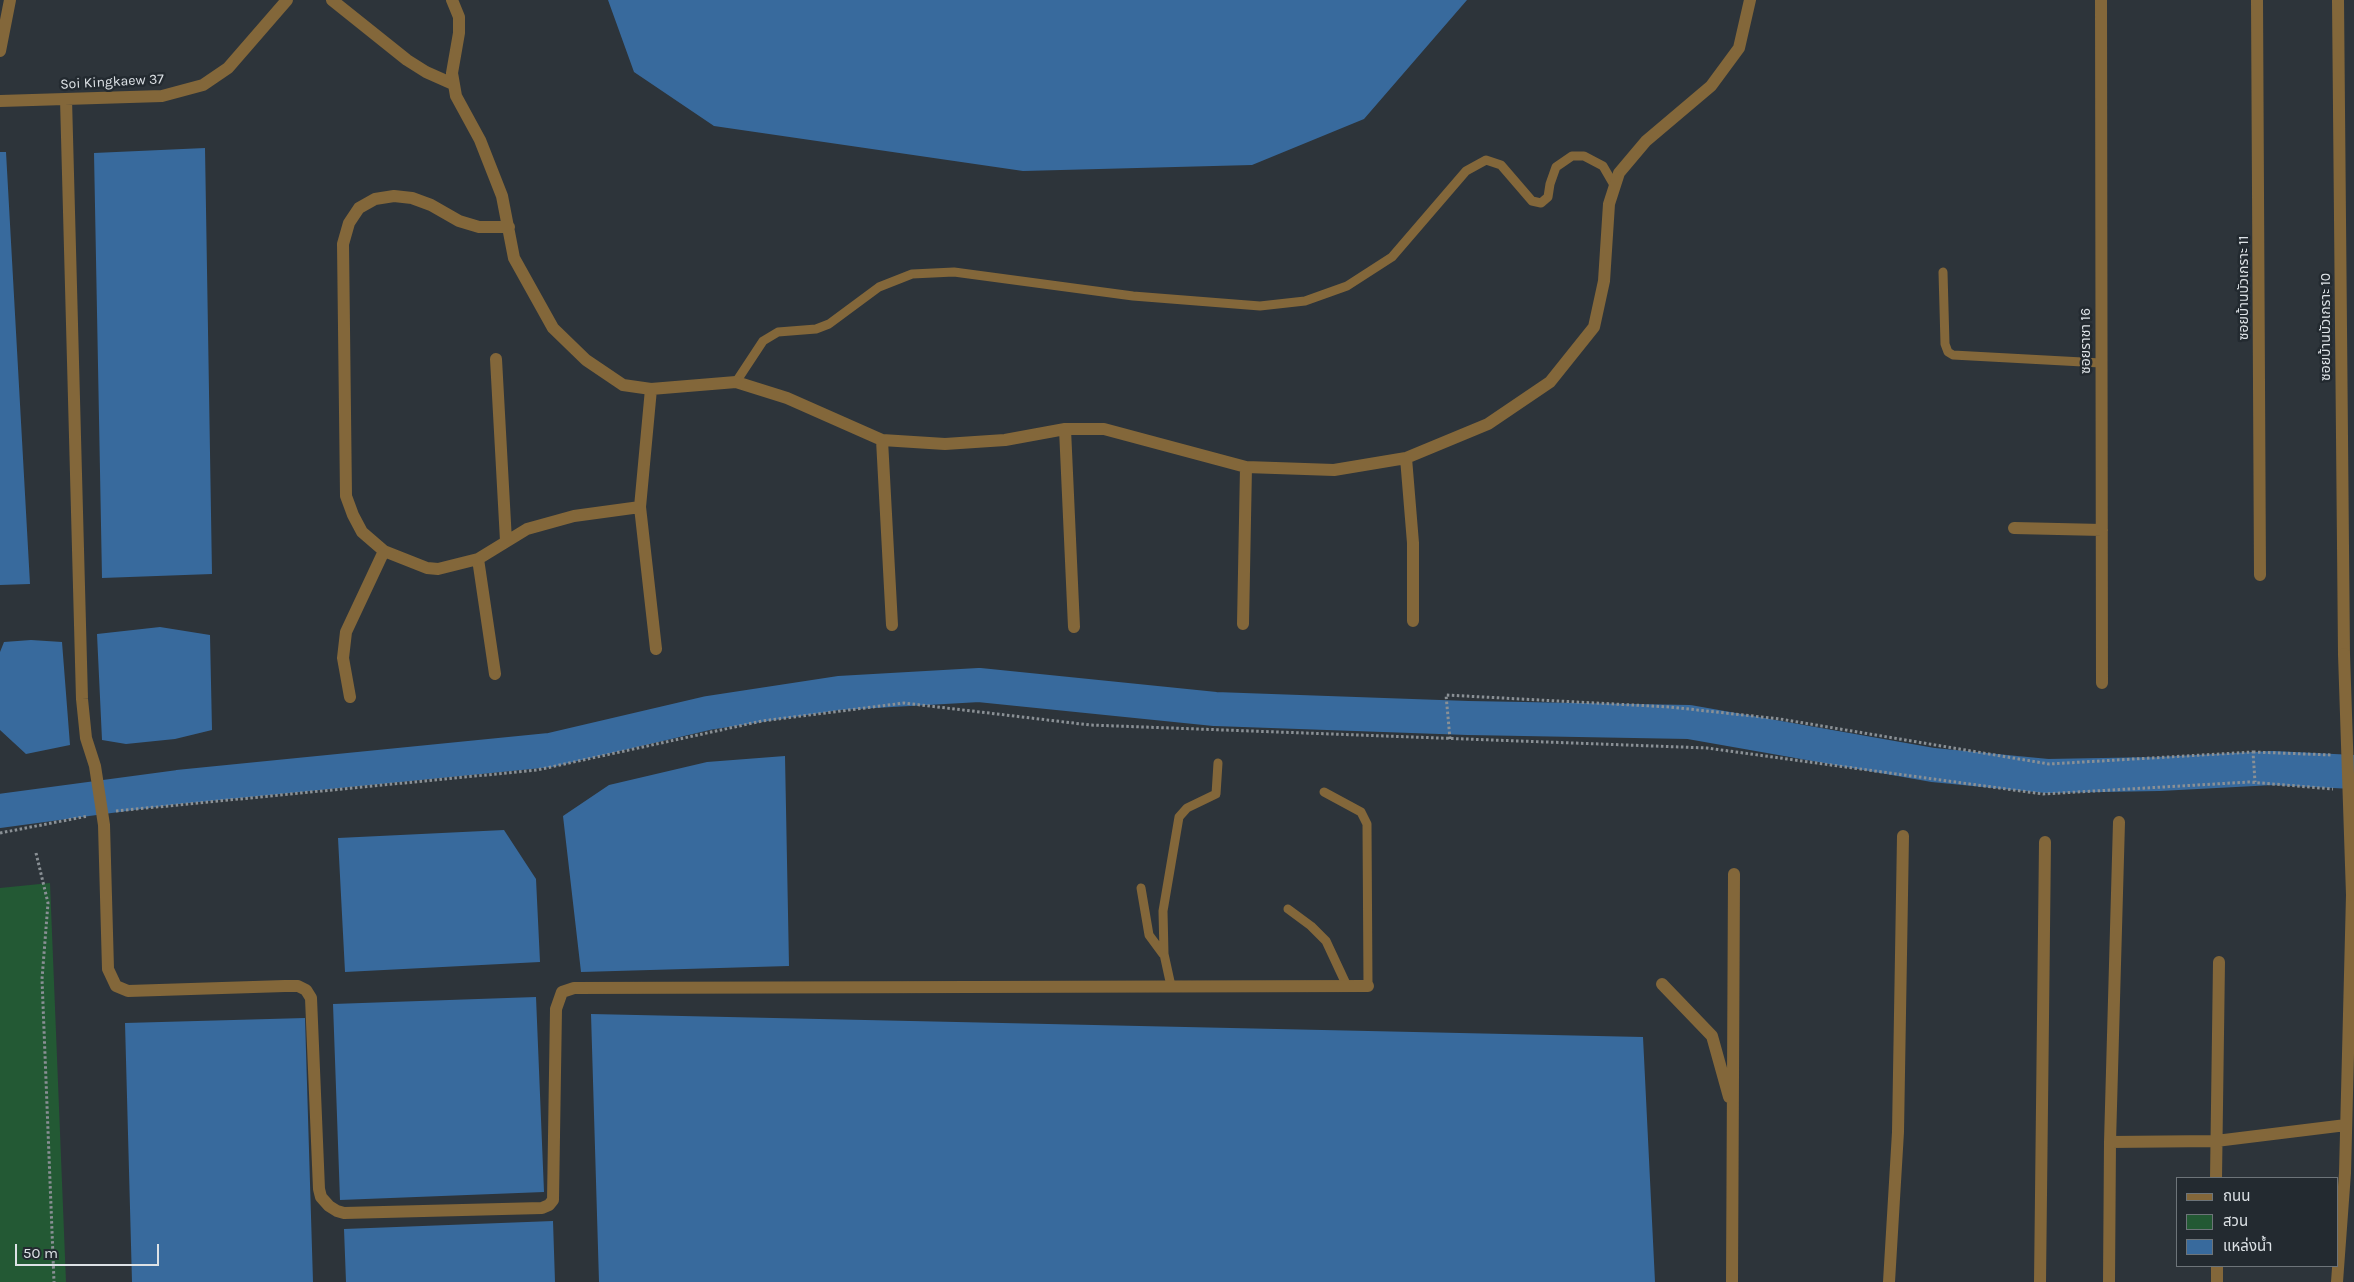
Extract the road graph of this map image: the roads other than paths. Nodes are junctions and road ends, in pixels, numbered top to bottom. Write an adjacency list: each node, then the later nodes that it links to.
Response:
1 (287, 0): 11 (street, Soi Kingkaew 37)
2 (332, 0): 10 (street)
3 (452, 0): 10 (street)
4 (1750, 0): 13 (street)
5 (2101, 0): 17 (street, ซอยราชา 16)
6 (2257, 0): 32 (street, ซอยบ้านบัวเกราะ 11)
7 (2338, 0): 18 (street, ซอยบ้านบัวเกราะ 10)
8 (10, 1): 9 (street)
9 (0, 50)
10 (453, 84): 14 (street)
11 (66, 99): 12 (street, Soi Kingkaew 37); 54 (street)
12 (0, 101)
13 (1614, 185): 19 (lane); 23 (street)
14 (509, 227): 20 (street); 30 (street)
15 (1943, 272): 17 (lane)
16 (496, 359): 29 (street)
17 (2101, 362): 28 (street, ซอยราชา 16)
18 (2348, 376): 25 (street, ซอยบ้านบัวเกราะ 10)
19 (736, 382): 20 (street); 22 (street)
20 (651, 389): 26 (street)
21 (1065, 429): 22 (street); 24 (street); 37 (street)
22 (882, 440): 36 (street)
23 (1406, 458): 24 (street); 34 (street)
24 (1246, 467): 35 (street)
25 (2348, 481): 33 (street, ซอยบ้านบัวเกราะ 10)
26 (640, 507): 29 (street); 38 (street)
27 (2014, 528): 28 (street)
28 (2102, 530): 40 (street, ซอยราชา 16)
29 (506, 542): 31 (street)
30 (384, 552): 31 (street); 41 (street)
31 (478, 559): 39 (street)
32 (2260, 575)
33 (2348, 586): 50 (street, ซอยบ้านบัวเกราะ 10, bridge)
34 (1413, 620)
35 (1243, 624)
36 (892, 625)
37 (1074, 627)
38 (656, 649)
39 (495, 674)
40 (2102, 683)
41 (350, 697)
42 (1218, 762): 51 (lane)
43 (1324, 792): 56 (lane)
44 (2119, 822): 61 (street)
45 (1903, 836): 68 (street)
46 (2045, 842): 69 (street)
47 (1734, 874): 58 (street)
48 (1141, 888): 51 (lane)
49 (1288, 909): 55 (lane)
50 (2352, 945): 57 (street, ซอยบ้านบัวเกราะ 10)
51 (1164, 954): 54 (lane)
52 (2219, 962): 60 (street)
53 (1662, 984): 58 (street)
54 (1172, 986): 55 (street)
55 (1347, 986): 56 (street)
56 (1368, 986)
57 (2351, 1052): 59 (street, ซอยบ้านบัวเกราะ 10)
58 (1733, 1111): 67 (street)
59 (2346, 1125): 60 (street); 62 (street, ซอยบ้านบัวเกราะ 10)
60 (2216, 1141): 61 (street); 63 (street)
61 (2110, 1142): 70 (street)
62 (2349, 1172): 64 (street, ซอยบ้านบัวเกราะ 10)
63 (2216, 1177)
64 (2339, 1264)
65 (2217, 1267): 71 (street)
66 (2339, 1267): 72 (street, ซอยบ้านบัวเกราะ 10)
67 (1732, 1282)
68 (1889, 1282)
69 (2040, 1282)
70 (2109, 1282)
71 (2217, 1282)
72 (2337, 1282)

